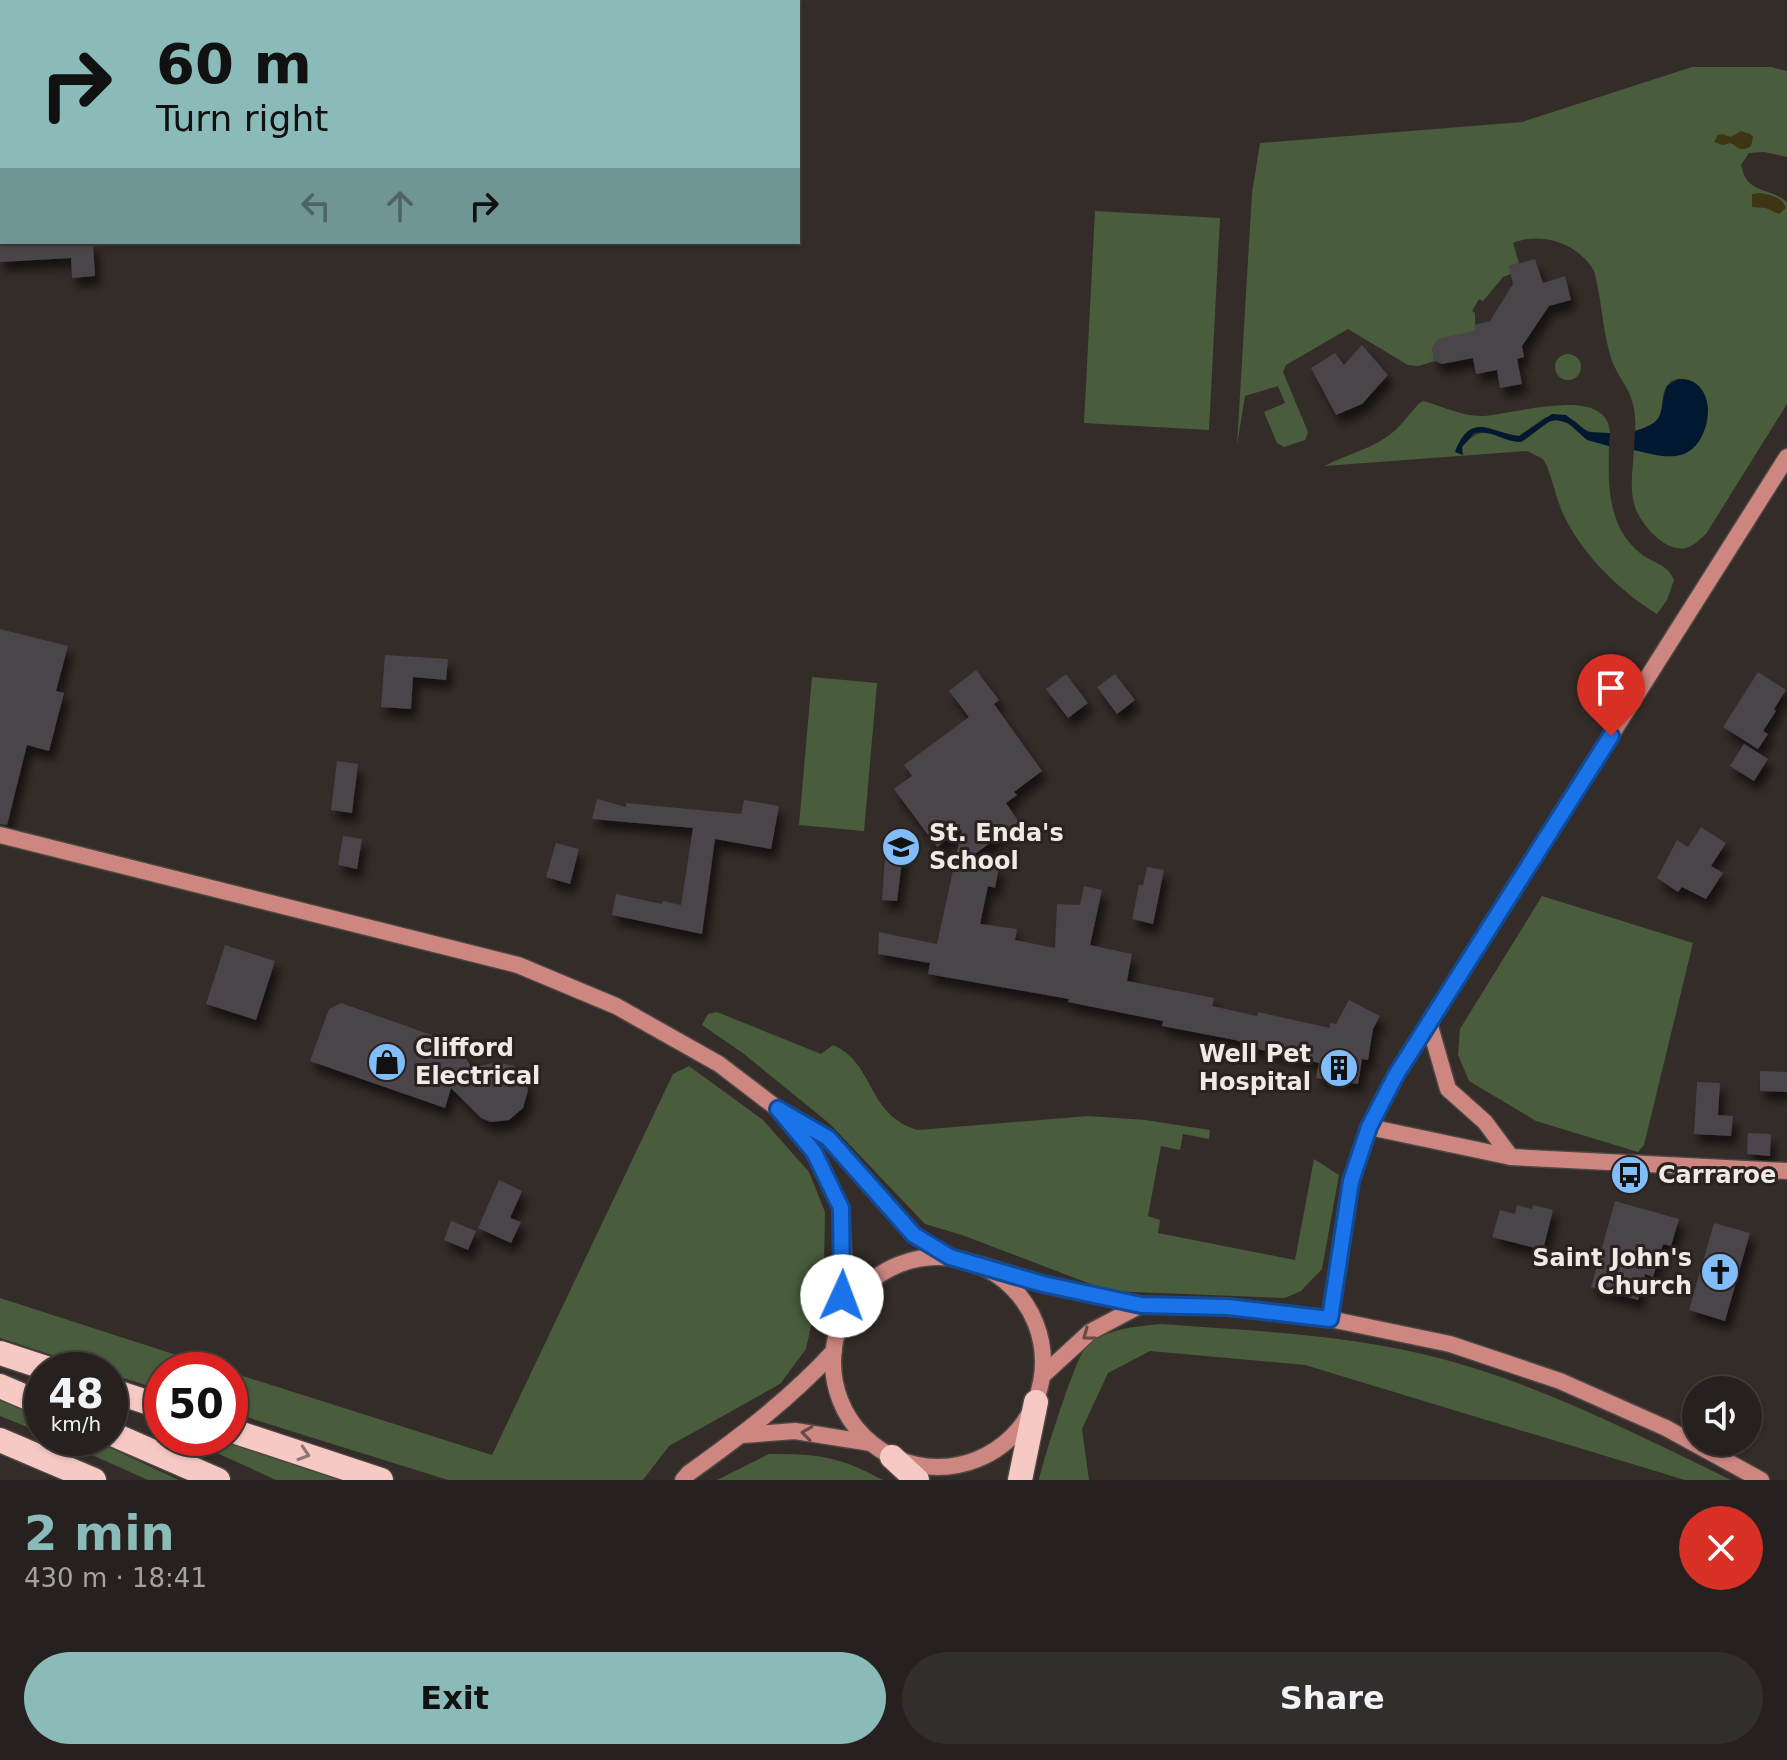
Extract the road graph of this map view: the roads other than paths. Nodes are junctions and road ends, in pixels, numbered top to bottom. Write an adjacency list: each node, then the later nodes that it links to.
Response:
1 (1787, 457): 3 (main road)
2 (0, 835): 4 (main road)
3 (1429, 1023): 5 (main road); 6 (main road)
4 (778, 1109): 8 (main road); 12 (main road)
5 (1369, 1127): 6 (main road); 11 (main road)
6 (1511, 1157): 7 (main road)
7 (1787, 1171)
8 (950, 1257): 9 (main road); 12 (main road)
9 (978, 1264): 10 (main road); 16 (main road)
10 (1141, 1305): 11 (main road); 16 (main road, one-way to 16)
11 (1330, 1319): 31 (main road)
12 (840, 1324): 13 (main road)
13 (834, 1351): 20 (main road); 24 (main road)
14 (0, 1353): 15 (highway)
15 (24, 1361)
16 (1042, 1376): 19 (main road)
17 (0, 1386): 18 (highway)
18 (24, 1396)
19 (1036, 1402): 24 (main road); 30 (highway)
20 (743, 1435): 24 (main road, one-way to 20); 28 (main road)
21 (248, 1436): 27 (highway, one-way to 27)
22 (0, 1440): 25 (highway)
23 (128, 1441): 26 (highway)
24 (882, 1450): 29 (highway)
25 (94, 1480)
26 (218, 1480)
27 (381, 1480)
28 (683, 1480)
29 (917, 1480)
30 (1020, 1480)
31 (1761, 1480)

